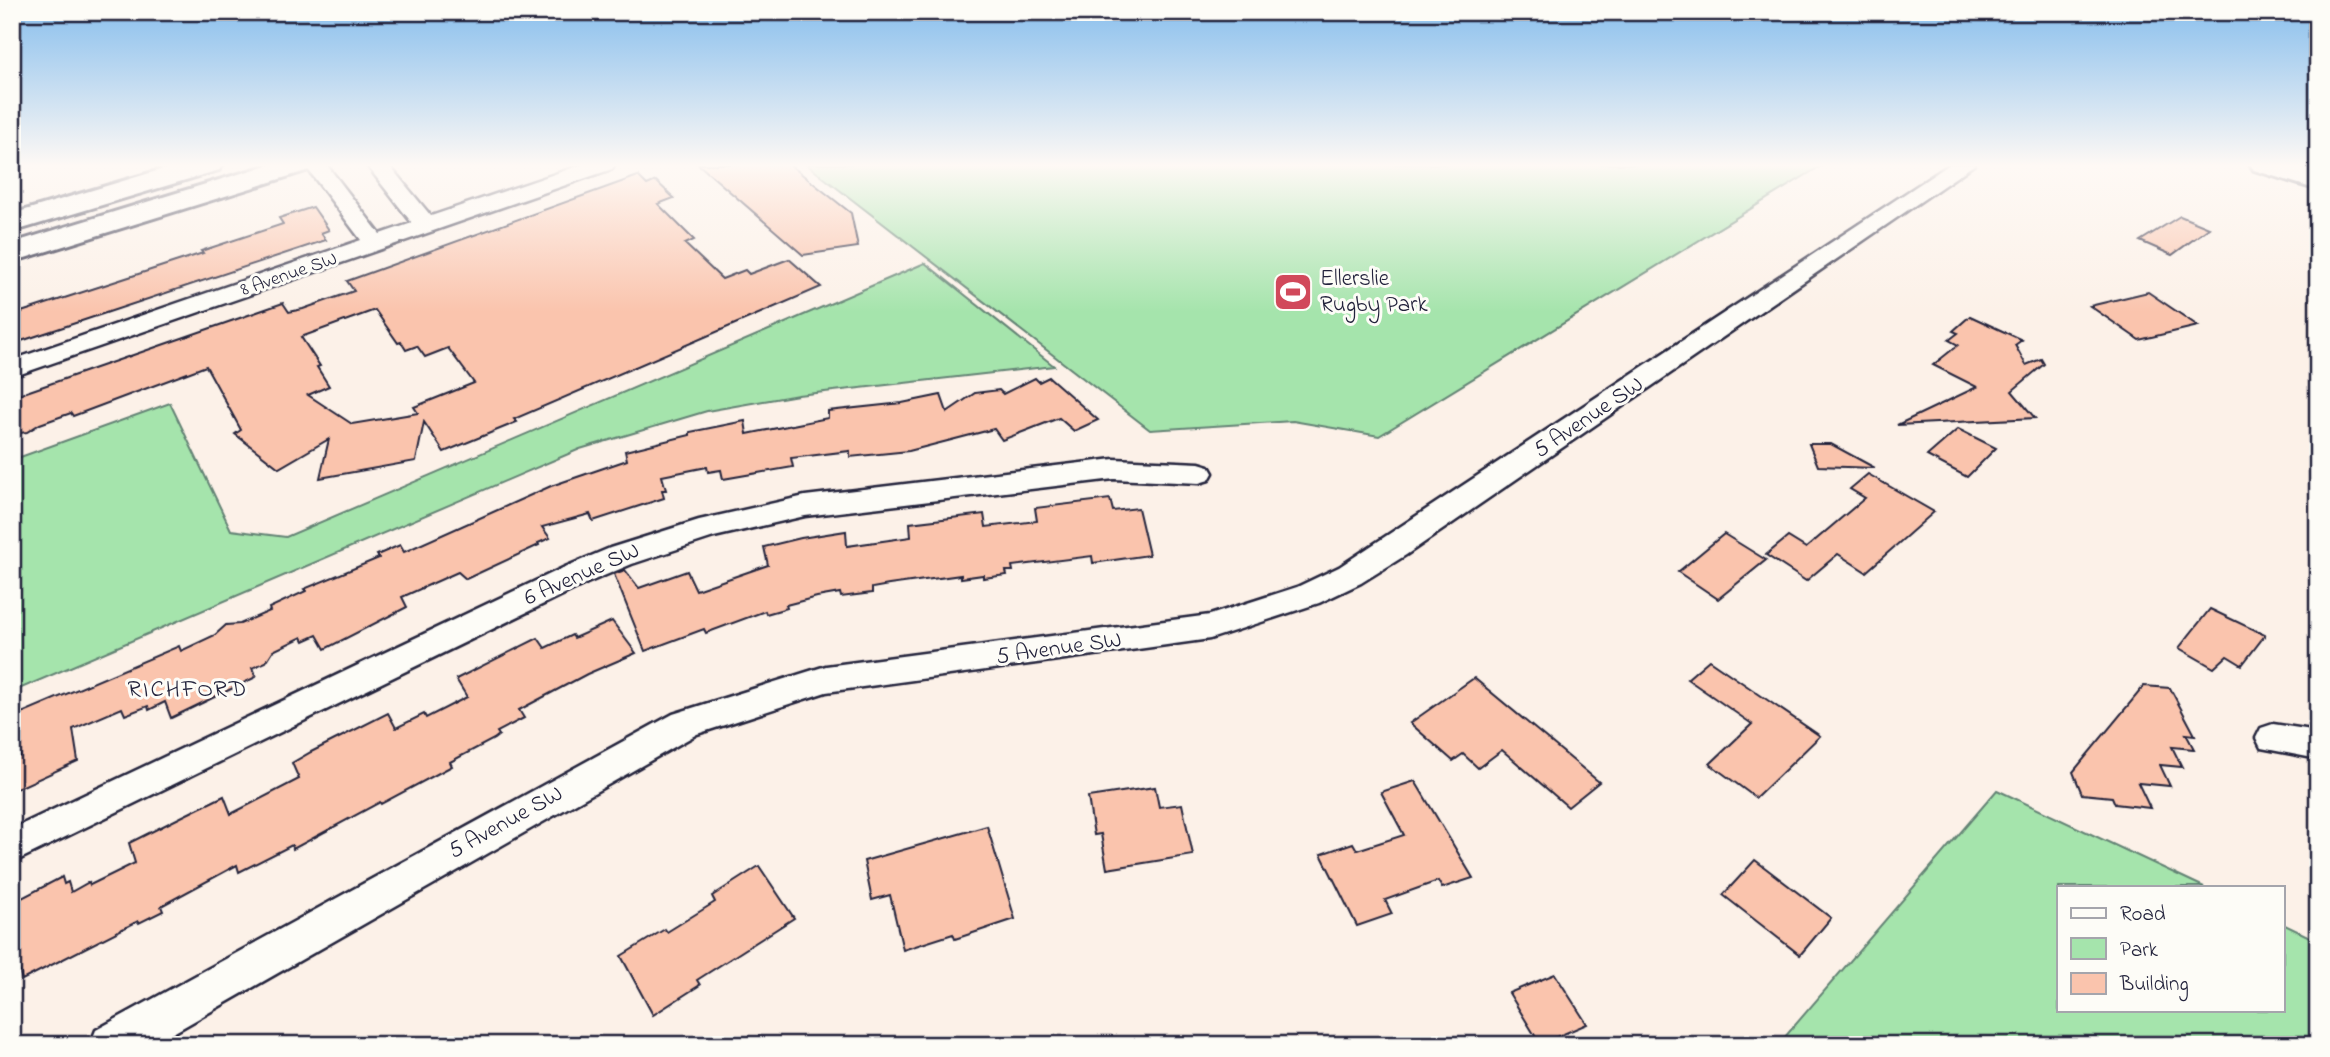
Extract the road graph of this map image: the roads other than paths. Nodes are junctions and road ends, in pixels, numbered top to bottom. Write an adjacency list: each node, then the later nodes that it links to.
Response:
1 (44, 213): 8 (main road)
2 (106, 213): 11 (main road)
3 (136, 213): 11 (main road)
4 (352, 213): 10 (street)
5 (416, 213): 9 (street)
6 (457, 213): 9 (street, 8 Avenue SW)
7 (1891, 213): 17 (street, 5 Avenue SW)
8 (12, 223)
9 (425, 224): 10 (street, 8 Avenue SW)
10 (375, 243): 12 (street, 8 Avenue SW)
11 (12, 251)
12 (12, 369)
13 (1199, 473): 16 (street, 6 Avenue SW)
14 (2273, 738): 15 (street)
15 (2318, 746)
16 (12, 847)
17 (111, 1045)

